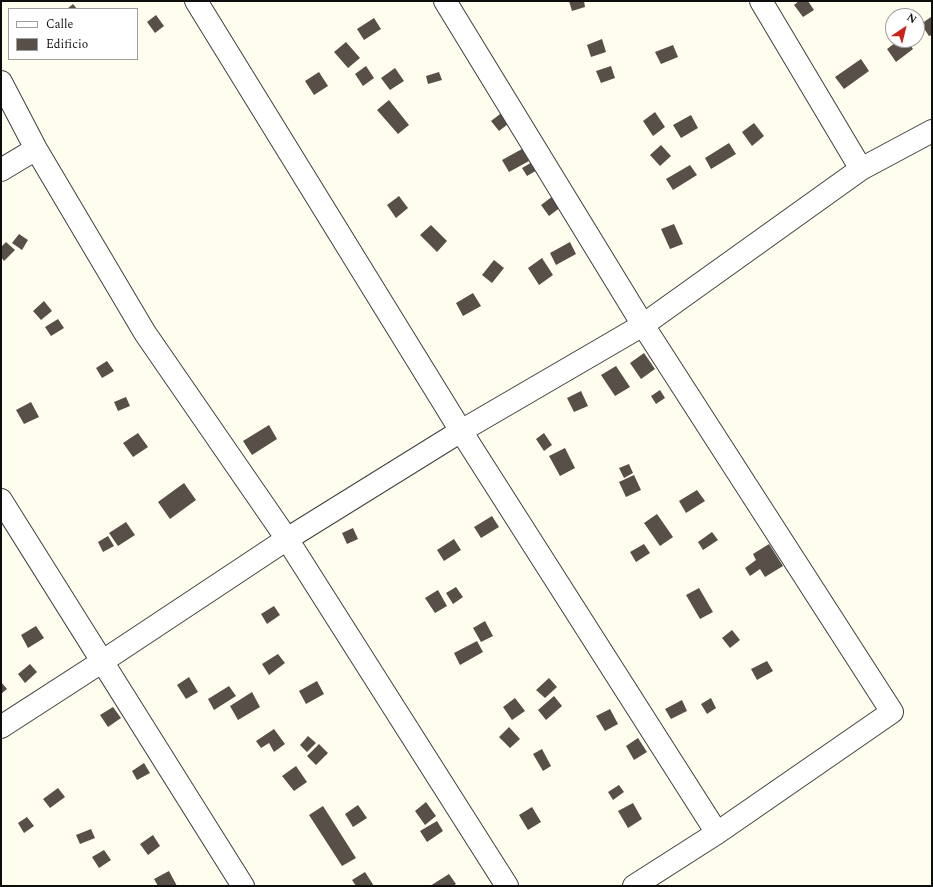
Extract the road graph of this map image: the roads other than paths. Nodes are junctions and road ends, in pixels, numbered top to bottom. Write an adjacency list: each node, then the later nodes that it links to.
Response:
1 (196, 1): 10 (street)
2 (445, 1): 9 (street)
3 (761, 1): 7 (street)
4 (1, 82): 6 (street)
5 (932, 131): 7 (street)
6 (36, 149): 8 (street); 12 (street)
7 (861, 169): 9 (street)
8 (1, 170)
9 (643, 325): 10 (street); 15 (street)
10 (461, 431): 12 (street); 15 (street)
11 (1, 500): 13 (street)
12 (288, 539): 13 (street); 17 (street)
13 (103, 662): 14 (street); 16 (street)
14 (1, 727)
15 (717, 833): 18 (street)
16 (244, 886)
17 (507, 886)
18 (634, 886)

